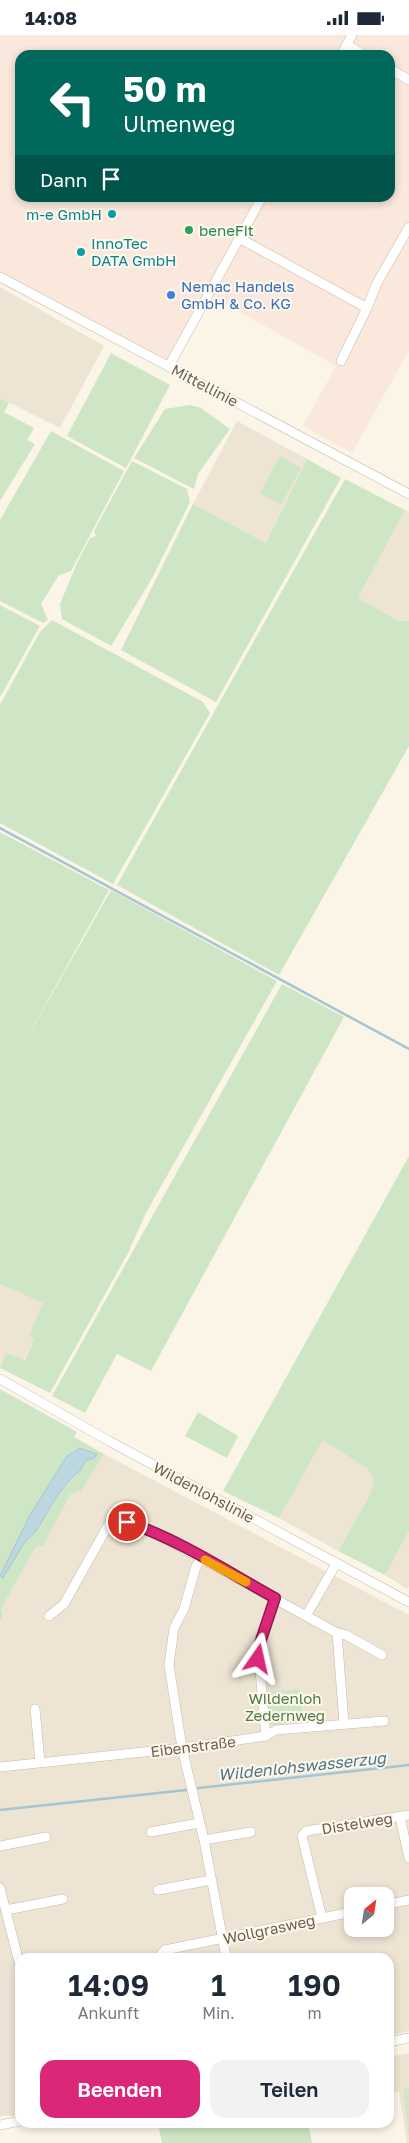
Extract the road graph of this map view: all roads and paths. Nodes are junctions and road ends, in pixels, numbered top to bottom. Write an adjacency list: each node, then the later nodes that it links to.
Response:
1 (352, 35): 2 (street)
2 (347, 45): 3 (street); 4 (street)
3 (344, 50)
4 (356, 50)
5 (395, 72): 6 (street)
6 (409, 80)
7 (259, 202): 9 (street)
8 (409, 227): 11 (street)
9 (239, 238): 11 (street); 13 (street)
10 (0, 277): 13 (street, Mittellinie)
11 (368, 308): 12 (street)
12 (341, 361)
13 (169, 366): 14 (street, Mittellinie)
14 (409, 494)
15 (0, 1379): 17 (street, Wildenlohslinie)
16 (202, 1558): 18 (street); 20 (street); 28 (street)
17 (336, 1564): 19 (street, Wildenlohslinie); 21 (street)
18 (275, 1598): 21 (street); 27 (street)
19 (409, 1602)
20 (49, 1616)
21 (306, 1616): 22 (street)
22 (336, 1633): 23 (street); 26 (street)
23 (382, 1655)
24 (35, 1709): 29 (street)
25 (384, 1721): 26 (street, Eibenstraße)
26 (344, 1723): 27 (street, Eibenstraße)
27 (266, 1736): 28 (street, Eibenstraße)
28 (182, 1748): 29 (street, Eibenstraße); 32 (street)
29 (40, 1762): 30 (street, Eibenstraße)
30 (0, 1767)
31 (404, 1816): 38 (street); 47 (street, Distelweg)
32 (199, 1823): 34 (street); 36 (street)
33 (251, 1831): 36 (street)
34 (152, 1832)
35 (46, 1837): 37 (street)
36 (204, 1840): 39 (street)
37 (0, 1846)
38 (409, 1858)
39 (211, 1879): 41 (street); 48 (street)
40 (0, 1888): 45 (street)
41 (158, 1889)
42 (63, 1899): 45 (street)
43 (409, 1900): 44 (street)
44 (394, 1903)
45 (6, 1910): 49 (street)
46 (344, 1914): 47 (street, Wollgrasweg)
47 (322, 1918): 48 (street, Wollgrasweg)
48 (222, 1939): 50 (street, Wollgrasweg); 51 (street)
49 (17, 1953)
50 (162, 1953)
51 (225, 1953)
52 (409, 2038): 53 (street)
53 (394, 2041)
54 (15, 2122): 55 (street)
55 (0, 2125)

